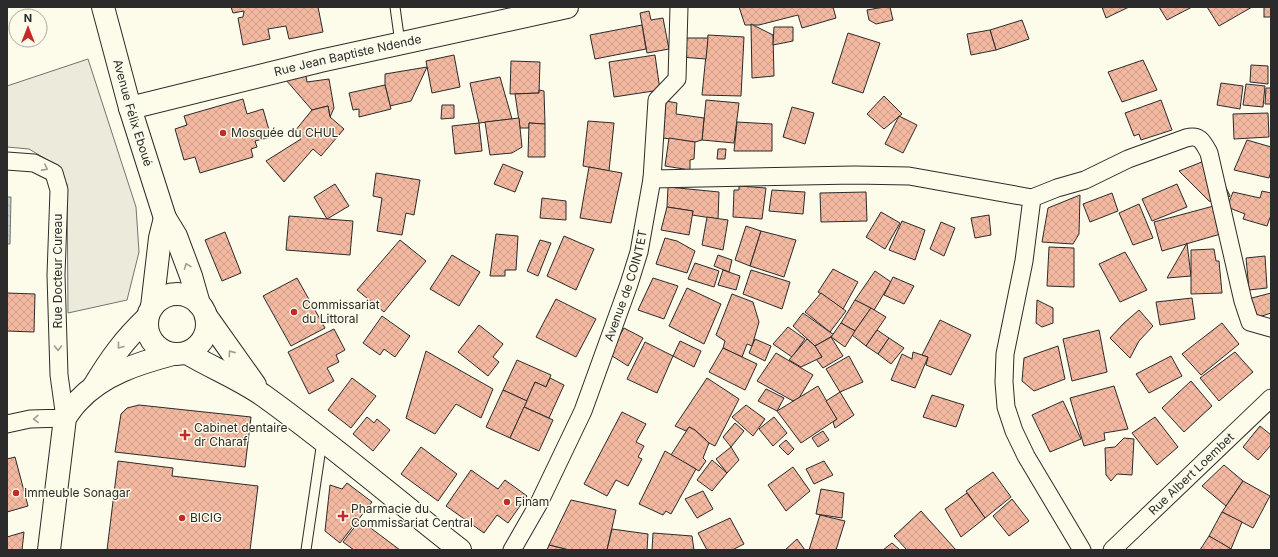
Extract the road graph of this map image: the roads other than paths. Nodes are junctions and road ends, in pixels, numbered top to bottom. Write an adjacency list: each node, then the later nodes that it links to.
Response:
1 (103, 7): 6 (main road, Avenue Félix Eboué)
2 (395, 7): 5 (lane)
3 (567, 7): 5 (main road, Rue Jean Baptiste Ndende)
4 (679, 7): 8 (street, Avenue de COINTET)
5 (400, 43): 6 (main road, Rue Jean Baptiste Ndende)
6 (130, 108): 10 (main road, Avenue Félix Eboué)
7 (7, 161): 18 (street, Rue Docteur Cureau, one-way to 18)
8 (652, 179): 9 (street); 24 (street, Avenue de COINTET)
9 (1032, 198): 13 (street); 25 (street)
10 (164, 218): 11 (main road, one-way to 10); 12 (main road)
11 (202, 310): 12 (main road); 14 (main road); 16 (main road, one-way to 11)
12 (149, 312): 14 (main road); 15 (main road, one-way to 15)
13 (1271, 328)
14 (180, 353): 15 (main road); 16 (main road)
15 (94, 386): 18 (main road)
16 (263, 395): 20 (main road)
17 (1271, 398): 26 (street, Rue Albert Loembet)
18 (65, 418): 19 (street, one-way to 19); 21 (main road)
19 (7, 424)
20 (322, 440): 22 (lane); 23 (main road)
21 (49, 550)
22 (306, 550)
23 (460, 550)
24 (512, 550)
25 (1082, 550)
26 (1112, 550)

